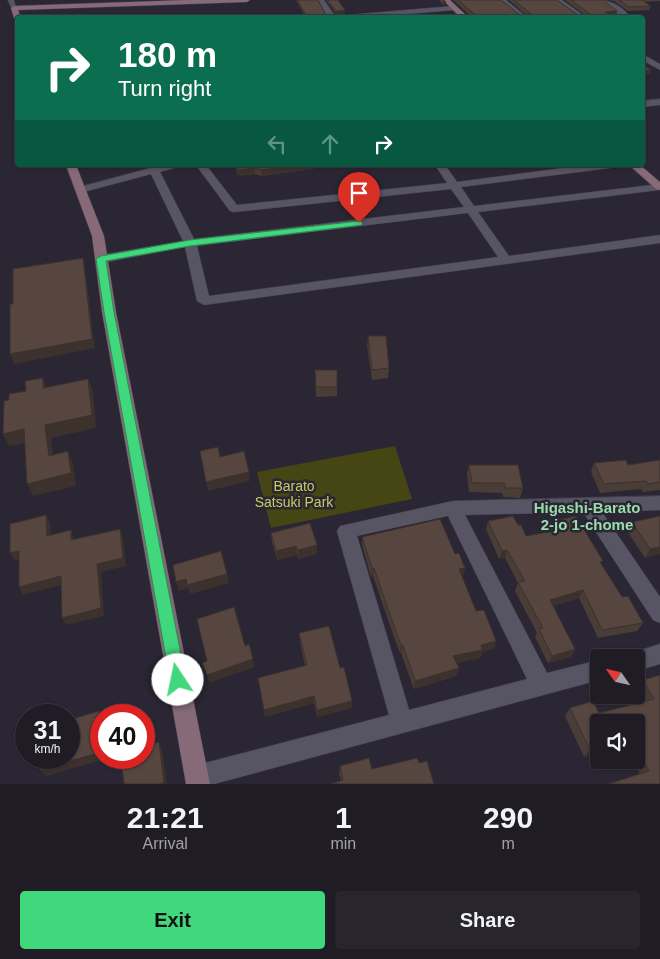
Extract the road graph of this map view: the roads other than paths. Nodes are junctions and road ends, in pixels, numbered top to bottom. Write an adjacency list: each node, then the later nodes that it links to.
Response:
1 (10, 0): 8 (street)
2 (247, 0): 8 (street)
3 (321, 0): 11 (street)
4 (446, 0): 9 (street)
5 (502, 0): 14 (street)
6 (557, 0): 15 (street)
7 (603, 0): 16 (street)
8 (14, 8): 10 (street)
9 (454, 8): 12 (street); 13 (street)
10 (17, 15)
11 (331, 15)
12 (394, 15)
13 (462, 15)
14 (521, 15)
15 (580, 15)
16 (626, 15)
17 (645, 58): 18 (street)
18 (660, 68)
19 (660, 102): 20 (street)
20 (645, 104)
21 (72, 167): 32 (street)
22 (166, 167): 28 (street)
23 (203, 167): 30 (street)
24 (442, 167): 30 (street)
25 (539, 167): 29 (street)
26 (596, 167): 29 (street)
27 (636, 167): 31 (street)
28 (154, 170): 32 (street); 35 (street)
29 (546, 174): 30 (street)
30 (455, 185): 33 (street)
31 (660, 187): 33 (street)
32 (80, 190): 36 (street)
33 (471, 210): 35 (street); 37 (street)
34 (660, 239): 37 (street)
35 (190, 243): 36 (street); 37 (street)
36 (101, 259): 47 (street)
37 (506, 260)
38 (660, 503): 39 (street)
39 (588, 505): 40 (street); 41 (street)
40 (453, 508): 45 (street); 46 (street)
41 (660, 614)
42 (660, 654): 43 (street)
43 (645, 658)
44 (590, 673): 45 (street)
45 (542, 686): 46 (street)
46 (402, 723): 47 (street)
47 (197, 781)

